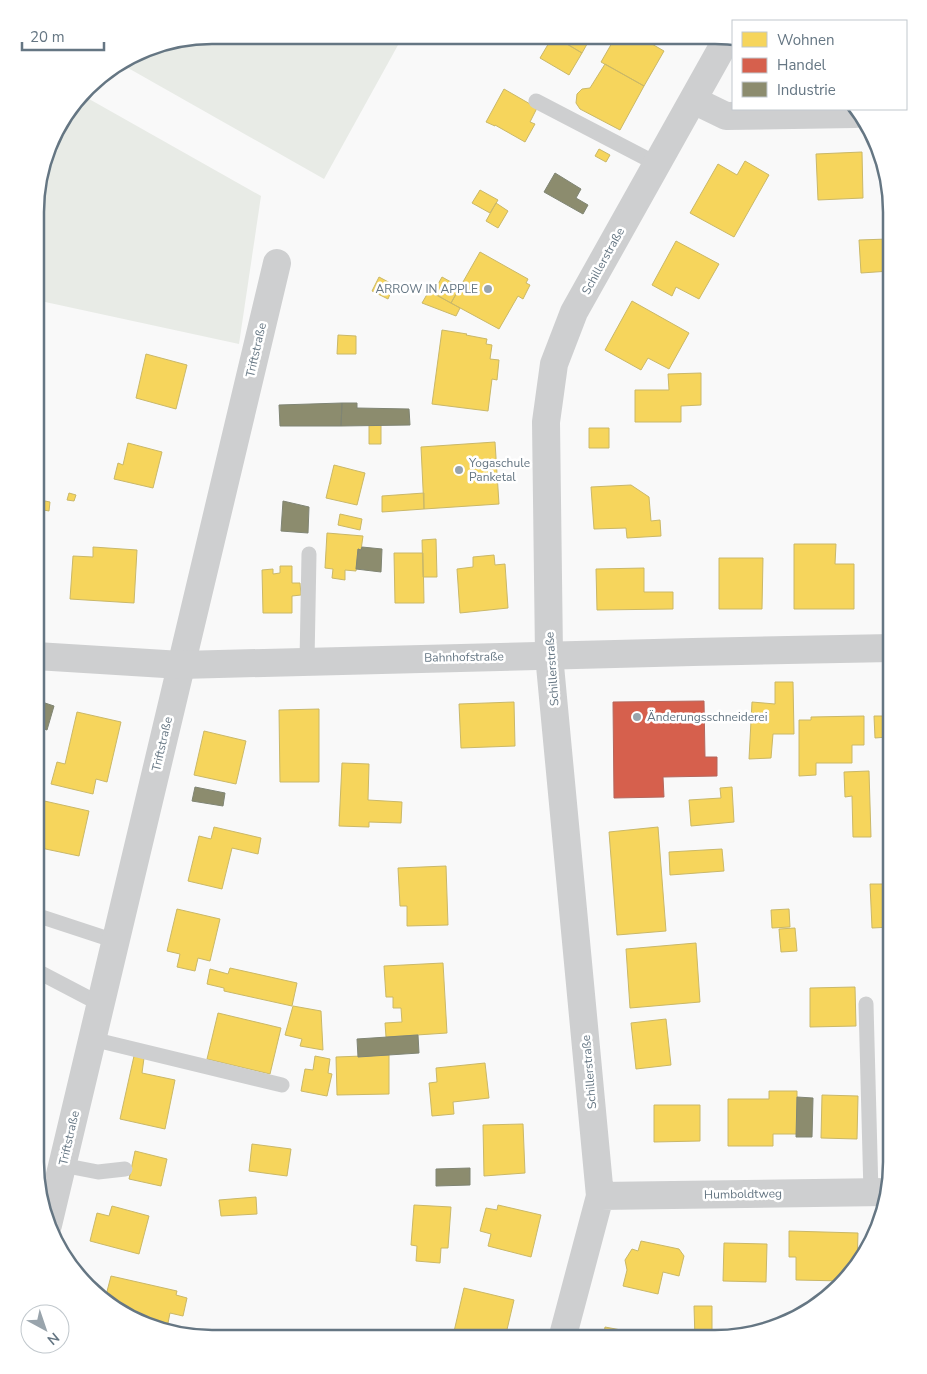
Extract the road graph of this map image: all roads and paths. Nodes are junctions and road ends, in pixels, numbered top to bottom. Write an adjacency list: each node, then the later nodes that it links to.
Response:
1 (723, 44): 2 (street, Schillerstraße)
2 (693, 100): 4 (street); 5 (street, Schillerstraße)
3 (536, 101): 5 (lane)
4 (852, 114)
5 (657, 164): 9 (street, Schillerstraße)
6 (277, 263): 12 (street, Triftstraße)
7 (309, 554): 11 (lane)
8 (883, 648): 9 (street, Bahnhofstraße)
9 (550, 655): 11 (street, Bahnhofstraße); 23 (street, Schillerstraße)
10 (44, 656): 12 (street, Bahnhofstraße)
11 (307, 661): 12 (street, Bahnhofstraße)
12 (181, 665): 14 (street, Triftstraße)
13 (44, 918): 14 (lane)
14 (115, 941): 16 (street, Triftstraße)
15 (44, 975): 16 (lane)
16 (100, 1004): 18 (street, Triftstraße)
17 (866, 1004): 22 (lane)
18 (92, 1039): 19 (lane); 20 (street, Triftstraße)
19 (282, 1085)
20 (62, 1166): 21 (lane); 24 (street, Triftstraße)
21 (125, 1169)
22 (878, 1192): 23 (street, Humboldtweg)
23 (600, 1196): 25 (street, Schillerstraße)
24 (51, 1211)
25 (564, 1330)

